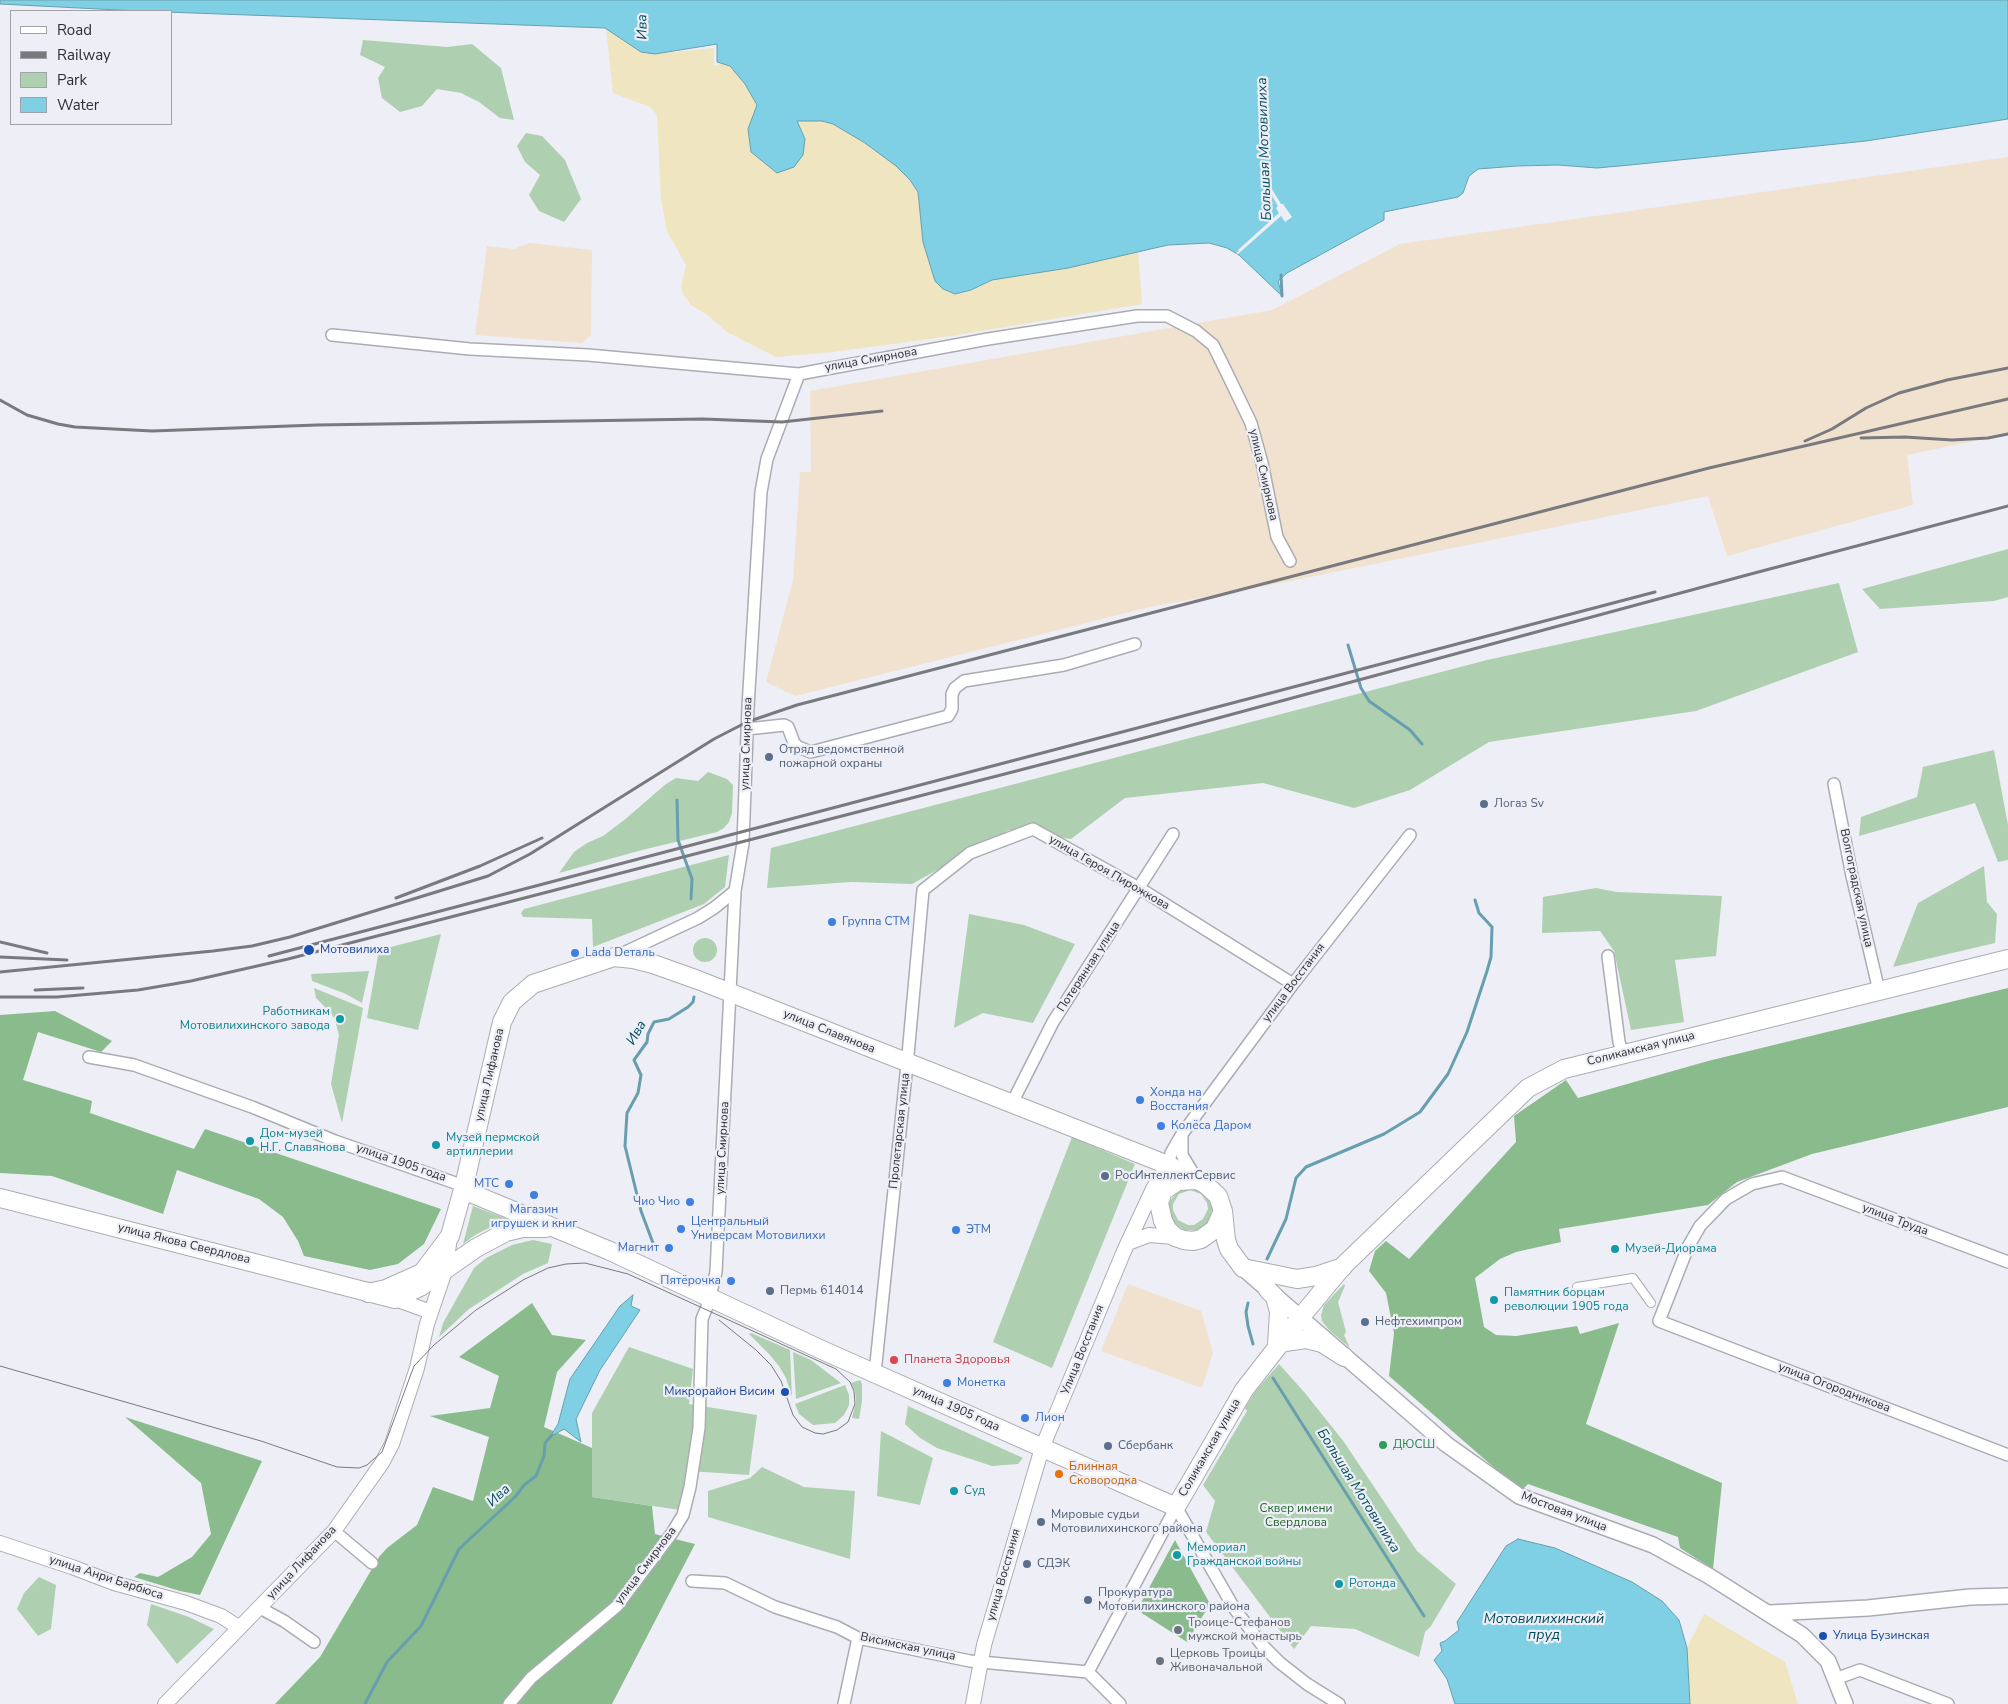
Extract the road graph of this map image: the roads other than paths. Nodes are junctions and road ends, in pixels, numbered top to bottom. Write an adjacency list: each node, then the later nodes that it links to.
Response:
1 (332, 336): 2 (street)
2 (799, 374): 3 (street, улица Смирнова); 5 (street, улица Смирнова)
3 (1290, 561)
4 (1136, 644): 5 (street)
5 (747, 728): 11 (street, улица Смирнова)
6 (1834, 784): 16 (street, Волгоградская улица)
7 (1173, 834): 9 (street, Потерянная улица)
8 (1410, 835): 15 (street, улица Восстания)
9 (1140, 888): 10 (street, улица Героя Пирожкова); 15 (street, улица Героя Пирожкова); 22 (street, Потерянная улица)
10 (923, 890): 21 (street, Пролетарская улица)
11 (735, 891): 13 (street); 17 (street, улица Смирнова)
12 (1608, 956): 19 (street)
13 (614, 957): 17 (main road, улица Славянова); 18 (main road, улица Славянова)
14 (2008, 959): 16 (main road, Соликамская улица)
15 (1293, 984): 23 (street, улица Восстания)
16 (1879, 991): 19 (main road, Соликамская улица)
17 (731, 993): 21 (main road, улица Славянова); 43 (street, улица Смирнова)
18 (502, 1022): 26 (main road, улица Лифанова)
19 (1623, 1054): 37 (main road, Соликамская улица)
20 (89, 1056): 26 (street, улица 1905 года)
21 (906, 1063): 22 (main road, улица Славянова); 52 (street, Пролетарская улица)
22 (1012, 1103): 24 (main road, улица Славянова)
23 (1182, 1134): 24 (street, улица Восстания); 25 (street)
24 (1168, 1165): 25 (main road, улица Славянова); 27 (street, улица Восстания); 30 (street)
25 (1196, 1180): 27 (main road); 29 (main road)
26 (464, 1186): 31 (main road, улица 1905 года); 32 (main road)
27 (1162, 1190): 30 (street); 33 (main road)
28 (0, 1198): 42 (main road, улица Якова Свердлова)
29 (1223, 1210): 33 (main road); 39 (main road, Мостовая улица)
30 (1136, 1224): 34 (street, Улица Восстания)
31 (566, 1232): 35 (main road, улица 1905 года); 43 (main road, улица 1905 года)
32 (450, 1236): 38 (street, улица Лифанова); 42 (main road)
33 (1175, 1237): 34 (street)
34 (1126, 1247): 53 (street, Улица Восстания)
35 (476, 1248): 38 (main road, улица 1905 года); 49 (street, улица Лифанова)
36 (2008, 1262): 48 (street, улица Труда)
37 (1343, 1266): 39 (main road, Соликамская улица); 47 (main road, Соликамская улица)
38 (446, 1268): 44 (main road); 46 (street, улица Лифанова)
39 (1243, 1268): 41 (main road, Мостовая улица)
40 (1577, 1287): 45 (street)
41 (1268, 1290): 47 (main road, Мостовая улица); 50 (main road)
42 (368, 1293): 44 (main road, улица Якова Свердлова)
43 (709, 1296): 52 (main road, улица 1905 года); 70 (street, улица Смирнова)
44 (395, 1299): 46 (street)
45 (1651, 1303)
46 (431, 1312): 49 (street, улица Лифанова)
47 (1300, 1318): 50 (main road, Соликамская улица); 51 (main road, Мостовая улица)
48 (1659, 1321): 54 (street, улица Огородникова)
49 (423, 1342): 56 (street, улица Лифанова)
50 (1277, 1346): 51 (main road); 55 (main road, Соликамская улица)
51 (1344, 1357): 62 (main road, Мостовая улица)
52 (875, 1373): 53 (main road, улица 1905 года)
53 (1042, 1448): 55 (main road, улица 1905 года); 66 (street, улица Восстания)
54 (2008, 1455)
55 (1176, 1507): 67 (street, Соликамская улица); 74 (street)
56 (334, 1531): 58 (street); 61 (street, улица Лифанова)
57 (0, 1543): 63 (street, улица Анри Барбюса)
58 (372, 1563)
59 (692, 1581): 64 (street, Висимская улица)
60 (2008, 1596): 62 (main road)
61 (260, 1608): 63 (street, улица Лифанова); 65 (street)
62 (1770, 1613): 68 (main road, Мостовая улица)
63 (238, 1627): 69 (street, улица Лифанова)
64 (858, 1638): 66 (street, Висимская улица); 71 (street)
65 (314, 1642)
66 (979, 1662): 67 (street, Висимская улица); 72 (street, улица Восстания)
67 (1088, 1672): 73 (street)
68 (1835, 1679): 75 (main road, Мостовая улица); 76 (street)
69 (165, 1704)
70 (509, 1704)
71 (844, 1704)
72 (973, 1704)
73 (1120, 1704)
74 (1339, 1704)
75 (1844, 1704)
76 (1948, 1704)

